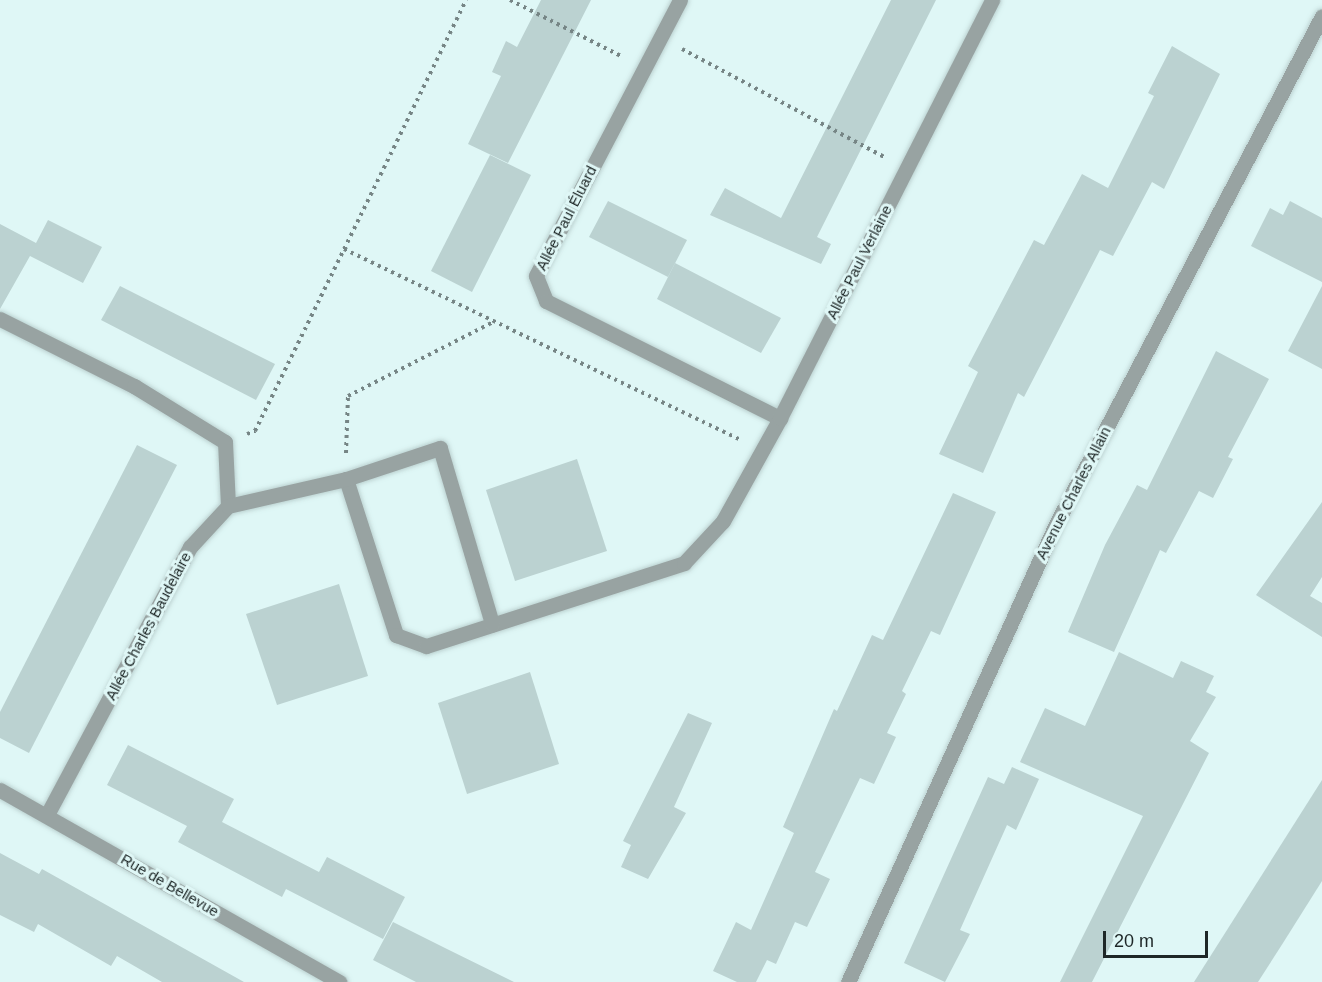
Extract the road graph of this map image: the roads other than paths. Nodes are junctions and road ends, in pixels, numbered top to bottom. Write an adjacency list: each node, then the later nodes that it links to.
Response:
1 (680, 0): 5 (street, Allée Paul Éluard)
2 (992, 0): 5 (street, Allée Paul Verlaine)
3 (1322, 16): 12 (street, Avenue Charles Allain)
4 (0, 319): 7 (street)
5 (780, 418): 8 (street, Allée Paul Verlaine)
6 (346, 479): 7 (street); 8 (street, Allée Paul Verlaine); 8 (street)
7 (228, 506): 10 (street, Allée Charles Baudelaire)
8 (492, 624)
9 (0, 790): 10 (street, Rue de Bellevue)
10 (47, 815): 11 (street, Rue de Bellevue)
11 (339, 982)
12 (848, 982)

